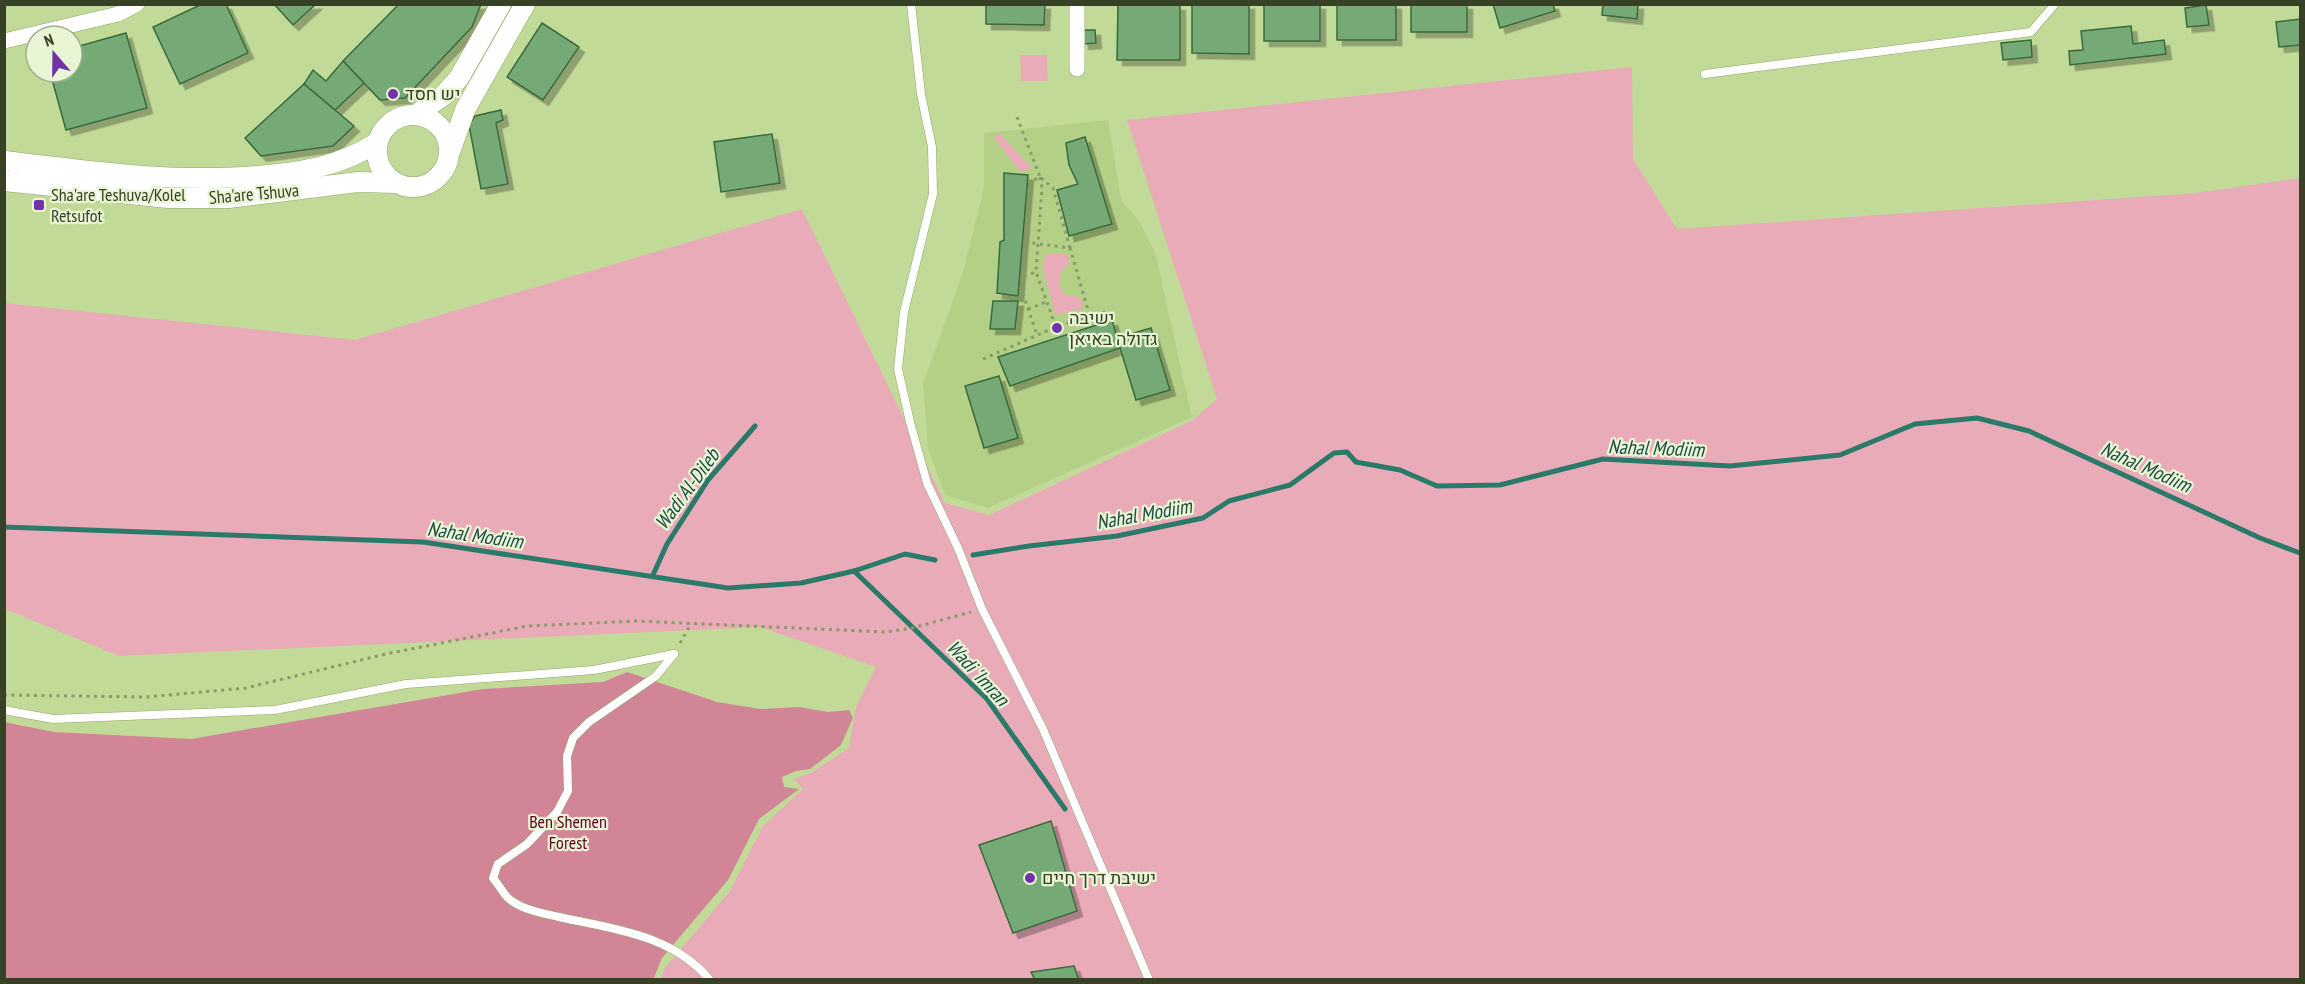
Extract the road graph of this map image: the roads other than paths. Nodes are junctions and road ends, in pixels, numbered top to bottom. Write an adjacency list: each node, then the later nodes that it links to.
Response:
1 (138, 4): 7 (street)
2 (501, 4): 10 (street)
3 (525, 4): 12 (street)
4 (911, 4): 18 (lane)
5 (1077, 4): 8 (street)
6 (2055, 4): 9 (lane)
7 (4, 41)
8 (1077, 69)
9 (1705, 74)
10 (417, 114): 11 (street); 12 (street)
11 (378, 142): 13 (street, Sha'are Tshuva); 15 (street)
12 (450, 154): 15 (street)
13 (4, 161)
14 (4, 181): 15 (street, Sha'are Tshuva)
15 (396, 183)
16 (4, 710): 17 (lane)
17 (710, 980)
18 (1149, 980)

